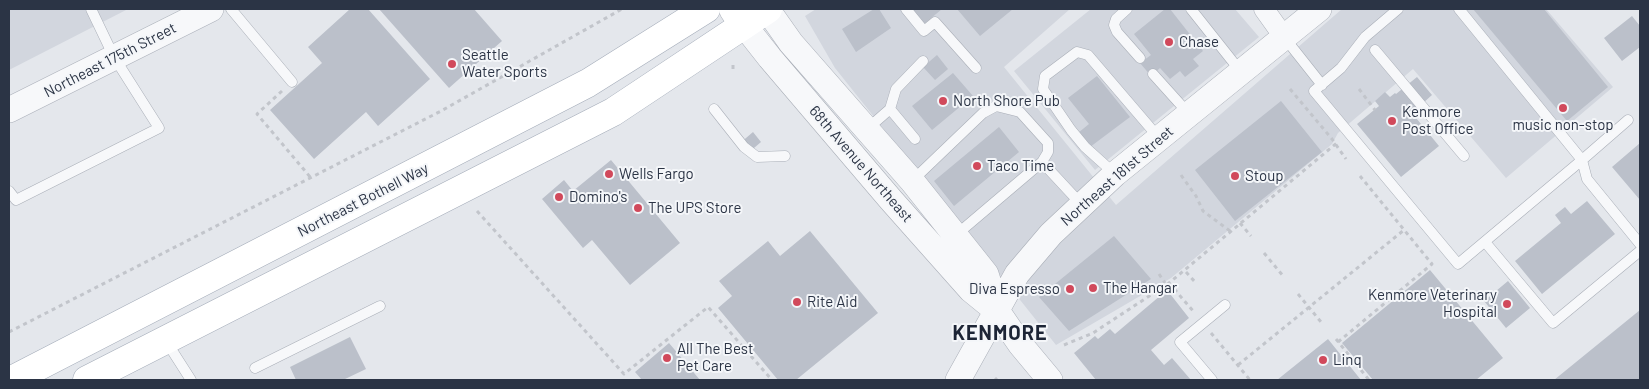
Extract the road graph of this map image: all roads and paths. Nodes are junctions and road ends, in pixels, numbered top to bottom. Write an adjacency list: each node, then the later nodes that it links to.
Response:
1 (90, 9): 17 (lane)
2 (211, 9): 17 (street, Northeast 175th Street)
3 (231, 9): 25 (lane)
4 (622, 9): 47 (path)
5 (706, 9): 80 (main road, Northeast Bothell Way)
6 (767, 9): 14 (main road); 35 (street, 68th Avenue Northeast)
7 (906, 9): 21 (lane)
8 (1127, 9): 18 (lane)
9 (1191, 9): 23 (lane)
10 (1264, 9): 15 (street)
11 (1319, 9): 15 (street, Northeast 181st Street)
12 (1398, 9): 26 (lane)
13 (1459, 9): 42 (lane)
14 (738, 17): 70 (street, 68th Avenue Northeast); 75 (main road)
15 (1284, 37): 23 (street, Northeast 181st Street); 26 (lane)
16 (1375, 50): 40 (lane)
17 (114, 57): 31 (street, Northeast 175th Street); 49 (lane)
18 (1140, 58)
19 (923, 61): 30 (lane)
20 (733, 65): 22 (path)
21 (976, 68)
22 (733, 70)
23 (1241, 72): 33 (street, Northeast 181st Street)
24 (1153, 74): 33 (lane)
25 (292, 82): 47 (path)
26 (1322, 85): 57 (lane)
27 (1290, 89): 38 (path)
28 (1359, 89): 32 (path)
29 (714, 109): 39 (lane)
30 (890, 109): 35 (lane); 37 (lane)
31 (9, 110)
32 (1375, 110)
33 (1189, 114): 36 (street, Northeast 181st Street)
34 (1628, 120): 42 (lane)
35 (866, 131): 48 (street, 68th Avenue Northeast)
36 (1160, 138): 44 (street, Northeast 181st Street); 44 (lane)
37 (915, 139)
38 (1336, 144): 41 (path); 52 (path)
39 (785, 156)
40 (1464, 156)
41 (1346, 159)
42 (1582, 160): 57 (lane); 58 (lane)
43 (1042, 162): 48 (lane); 50 (lane); 55 (lane)
44 (1116, 174): 50 (street, Northeast 181st Street)
45 (1181, 175): 54 (path)
46 (1360, 176): 53 (path)
47 (311, 178): 74 (path)
48 (912, 181): 55 (street, 68th Avenue Northeast)
49 (9, 190)
50 (1080, 204): 70 (street, Northeast 181st Street)
51 (477, 211): 82 (path)
52 (1240, 223): 54 (path); 56 (path)
53 (1404, 230): 69 (path); 87 (path)
54 (1230, 231): 64 (path)
55 (956, 235): 70 (street, 68th Avenue Northeast)
56 (1251, 236)
57 (1485, 242): 59 (lane)
58 (1640, 244)
59 (1640, 251)
60 (1264, 253): 63 (path)
61 (1186, 272): 65 (path)
62 (1159, 274): 64 (path)
63 (1284, 277)
64 (1167, 283): 71 (path); 76 (path)
65 (1196, 283)
66 (1298, 294): 69 (path)
67 (1224, 305): 85 (lane)
68 (380, 306): 78 (lane)
69 (1309, 307): 72 (path); 77 (path)
70 (998, 312): 83 (street, Northeast 181st Street); 84 (street, 68th Avenue Northeast)
71 (1196, 315)
72 (1321, 322)
73 (1209, 330): 77 (path)
74 (9, 332)
75 (165, 340): 79 (main road); 81 (lane)
76 (1064, 345)
77 (1238, 366): 86 (path)
78 (255, 368)
79 (95, 378)
80 (12, 380)
81 (191, 380)
82 (772, 380)
83 (958, 380)
84 (1050, 380)
85 (1212, 380)
86 (1250, 380)
87 (1369, 380)

